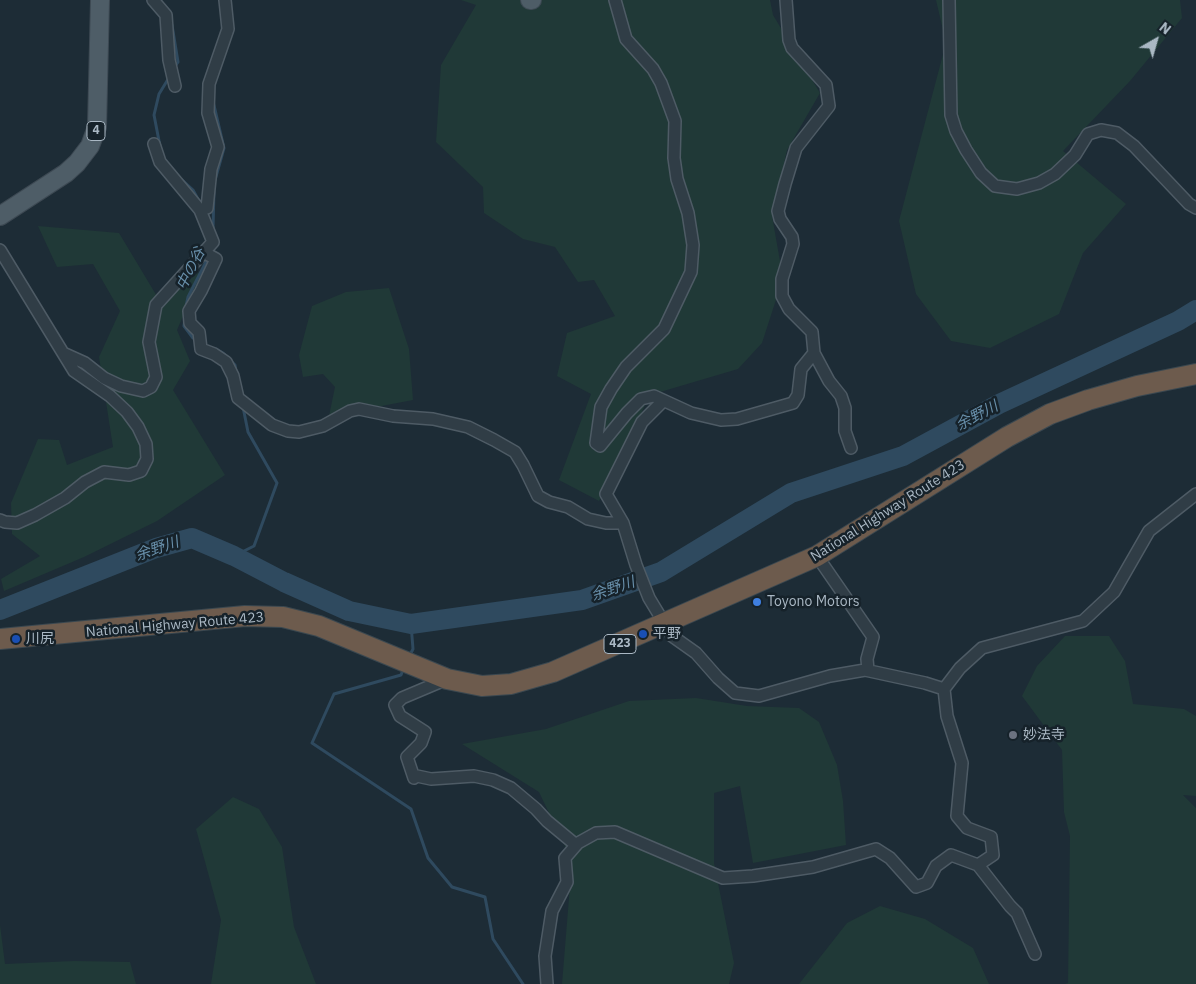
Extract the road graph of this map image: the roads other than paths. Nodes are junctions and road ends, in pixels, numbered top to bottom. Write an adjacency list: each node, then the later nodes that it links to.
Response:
1 (100, 0): 11 (main road, 4)
2 (153, 0): 7 (street)
3 (226, 0): 10 (street)
4 (615, 0): 17 (street)
5 (786, 0): 14 (street)
6 (949, 0): 9 (street)
7 (175, 86)
8 (154, 144): 10 (street)
9 (1196, 208)
10 (200, 210): 13 (street)
11 (0, 216)
12 (0, 250): 15 (street)
13 (205, 253): 15 (street); 21 (street)
14 (814, 353): 17 (street); 18 (street)
15 (65, 354): 20 (street)
16 (1196, 374): 22 (highway, National Highway Route 423 / 423)
17 (663, 401): 21 (street)
18 (850, 448)
19 (1196, 494): 27 (street)
20 (0, 520)
21 (623, 523): 23 (street)
22 (817, 556): 23 (highway, National Highway Route 423 / 423); 25 (street)
23 (664, 624): 25 (street); 26 (highway, National Highway Route 423 / 423)
24 (0, 639): 26 (highway, National Highway Route 423 / 423)
25 (868, 670): 27 (street)
26 (447, 678): 28 (street)
27 (944, 689): 29 (street)
28 (576, 845): 29 (street); 31 (street)
29 (978, 865): 30 (street)
30 (1035, 954)
31 (548, 984)

